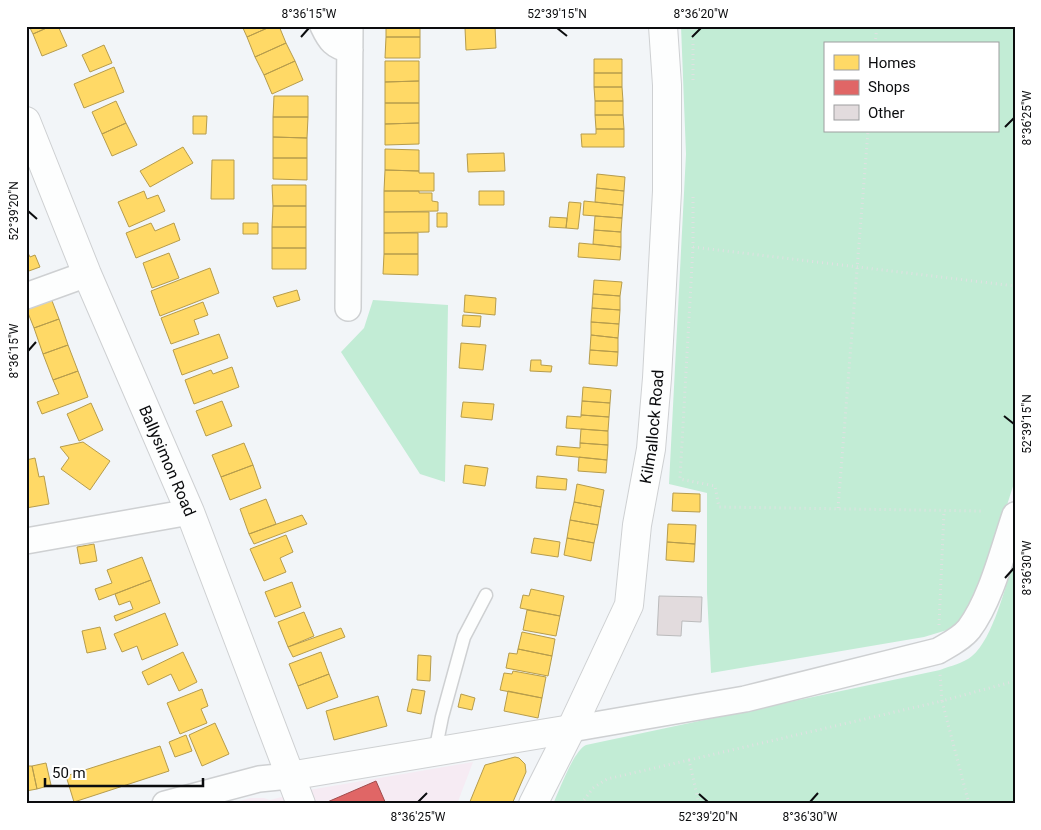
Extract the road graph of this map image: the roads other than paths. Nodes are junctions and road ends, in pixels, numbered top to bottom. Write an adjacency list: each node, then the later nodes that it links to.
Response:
1 (323, 26): 3 (street)
2 (663, 26): 12 (street, Kilmallock Road)
3 (350, 38): 7 (street)
4 (26, 121): 5 (street, Ballysimon Road)
5 (87, 274): 6 (street); 8 (street, Ballysimon Road)
6 (26, 296)
7 (348, 308)
8 (190, 512): 10 (street); 14 (street, Ballysimon Road)
9 (1015, 515): 12 (street)
10 (26, 541)
11 (486, 595): 13 (lane)
12 (571, 729): 13 (street); 17 (street, Kilmallock Road)
13 (436, 752): 14 (street)
14 (289, 776): 15 (street); 16 (street, Ballysimon Road)
15 (165, 804)
16 (301, 804)
17 (533, 804)

